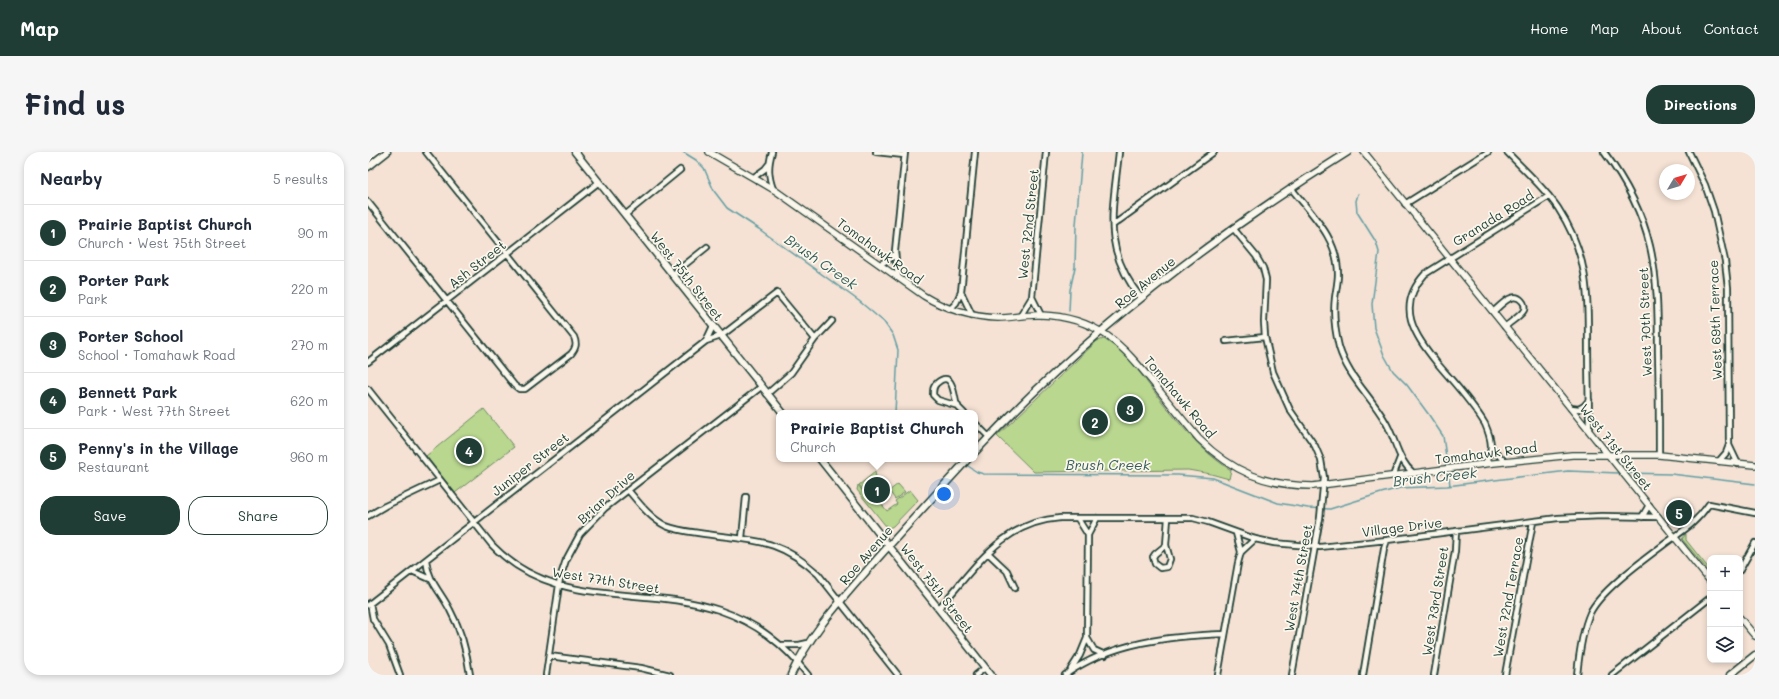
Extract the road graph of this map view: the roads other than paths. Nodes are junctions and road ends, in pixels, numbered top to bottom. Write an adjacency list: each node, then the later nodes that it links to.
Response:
1 (387, 152): 19 (main road)
2 (426, 152): 33 (street)
3 (575, 152): 22 (main road, West 75th Street)
4 (710, 152): 21 (street, Tomahawk Road)
5 (772, 152): 18 (street)
6 (876, 152): 17 (street)
7 (975, 152): 38 (street)
8 (1046, 152): 39 (street, West 72nd Street)
9 (1119, 152): 29 (street)
10 (1214, 152): 29 (street)
11 (1348, 152): 24 (main road, Roe Avenue)
12 (1364, 152): 27 (street, West 71st Street)
13 (1488, 152): 27 (street)
14 (1507, 152): 25 (street)
15 (1604, 152): 72 (street, West 70th Street)
16 (1688, 152): 68 (street, West 69th Terrace)
17 (905, 153): 32 (street)
18 (768, 164): 21 (street); 23 (street)
19 (368, 167)
20 (680, 170): 28 (street)
21 (754, 177): 23 (street, Tomahawk Road)
22 (599, 182): 28 (main road, West 75th Street); 33 (street, Ash Street)
23 (773, 188): 35 (street, Tomahawk Road)
24 (1292, 188): 30 (main road, Roe Avenue); 73 (street)
25 (1549, 196): 34 (street, Granada Road); 60 (street)
26 (368, 202): 41 (street)
27 (1406, 204): 34 (street, West 71st Street)
28 (625, 215): 36 (main road, West 75th Street)
29 (1113, 225): 40 (street)
30 (1233, 228): 40 (main road, Roe Avenue); 52 (street)
31 (707, 247): 36 (street)
32 (895, 252): 35 (street); 37 (street)
33 (507, 254): 41 (street, Ash Street); 41 (street)
34 (1449, 258): 43 (street, West 71st Street); 69 (street, Granada Road)
35 (880, 264): 37 (street, Tomahawk Road)
36 (672, 275): 48 (main road, West 75th Street)
37 (898, 277): 42 (street, Tomahawk Road)
38 (961, 292): 42 (street); 44 (street)
39 (1032, 297): 45 (street, West 72nd Street); 46 (street, West 72nd Street)
40 (1141, 298): 50 (main road, Roe Avenue)
41 (446, 301): 56 (street, Ash Street)
42 (950, 309): 44 (street, Tomahawk Road)
43 (1493, 312): 49 (street, West 71st Street); 49 (street)
44 (972, 315): 45 (street, Tomahawk Road)
45 (1021, 315): 46 (street, Tomahawk Road)
46 (1041, 315): 50 (street, Tomahawk Road)
47 (832, 321): 53 (street)
48 (713, 326): 51 (main road, West 75th Street); 54 (street, Juniper Street)
49 (1505, 327): 62 (street, West 71st Street)
50 (1101, 332): 67 (main road, Roe Avenue); 84 (street, Tomahawk Road)
51 (721, 336): 53 (street, Juniper Street); 54 (street, Juniper Street); 57 (main road, West 75th Street)
52 (1266, 337): 55 (street); 84 (street)
53 (815, 339): 59 (street)
54 (706, 341): 95 (street, Juniper Street)
55 (1226, 341)
56 (368, 362)
57 (761, 387): 59 (main road, West 75th Street); 85 (street, Briar Drive)
58 (368, 389): 83 (street, West 77th Street)
59 (767, 394): 63 (main road, West 75th Street)
60 (1589, 400): 62 (street); 66 (street)
61 (958, 406): 61 (street); 64 (street)
62 (1571, 408): 66 (street, West 71st Street)
63 (780, 410)
64 (961, 410)
65 (978, 427): 67 (street)
66 (1589, 429): 71 (street, West 71st Street)
67 (989, 437): 70 (main road, Roe Avenue)
68 (1729, 445): 77 (street); 79 (street, West 69th Terrace)
69 (1492, 448): 76 (street); 78 (street)
70 (978, 449)
71 (1608, 454): 72 (street, Tomahawk Road); 76 (street, Tomahawk Road); 87 (street, West 71st Street)
72 (1659, 455): 77 (street, Tomahawk Road)
73 (1400, 458): 81 (street); 82 (street)
74 (822, 462): 105 (main road, West 75th Street)
75 (965, 462): 105 (main road, Roe Avenue)
76 (1505, 462): 78 (street, Tomahawk Road)
77 (1719, 462): 79 (street, Tomahawk Road)
78 (1484, 464): 81 (street, Tomahawk Road)
79 (1738, 464): 80 (street, Tomahawk Road)
80 (1755, 465)
81 (1414, 474): 82 (street, Tomahawk Road)
82 (1394, 476): 84 (street, Tomahawk Road)
83 (440, 480): 89 (street); 95 (street, West 77th Street)
84 (1324, 485): 107 (street, West 74th Street)
85 (628, 490): 100 (street); 115 (street, Briar Drive)
86 (746, 498): 100 (street)
87 (1649, 505): 90 (street); 91 (street, West 71st Street)
88 (1755, 513): 101 (street)
89 (368, 516)
90 (1642, 517): 91 (street, Village Drive); 96 (street, Village Drive)
91 (1658, 517): 101 (street, West 71st Street)
92 (1097, 518): 93 (street, Village Drive); 94 (street, Village Drive); 99 (street)
93 (1168, 518): 98 (street, Village Drive); 106 (street)
94 (1078, 519): 99 (street); 109 (street, Village Drive)
95 (474, 522): 110 (street, Juniper Street); 115 (street, West 77th Street)
96 (1533, 522): 97 (street, Village Drive); 149 (street, West 72nd Terrace)
97 (1456, 531): 103 (street, Village Drive); 148 (street, West 73rd Street)
98 (1236, 533): 102 (street, Village Drive); 108 (street)
99 (1088, 535): 126 (street)
100 (742, 538): 118 (street)
101 (1675, 538): 113 (street, West 71st Street); 150 (street)
102 (1255, 539): 107 (street, Village Drive); 108 (street)
103 (1387, 540): 107 (street, Village Drive); 147 (street)
104 (1755, 543): 111 (street)
105 (889, 545): 118 (main road, Roe Avenue); 120 (main road, West 75th Street)
106 (1166, 545): 106 (street)
107 (1314, 547): 146 (street, West 74th Street)
108 (1241, 552): 124 (street)
109 (988, 553): 116 (street); 120 (street, Village Drive)
110 (426, 560): 112 (street, Juniper Street); 114 (street)
111 (1743, 565)
112 (412, 571): 114 (street); 119 (street, Juniper Street)
113 (1707, 577)
114 (430, 579): 136 (street)
115 (558, 585): 128 (street, West 77th Street); 131 (street, Briar Drive)
116 (1015, 588)
117 (1707, 600): 151 (street)
118 (840, 601): 127 (main road, Roe Avenue); 141 (street)
119 (369, 604): 123 (street)
120 (939, 608): 133 (main road, West 75th Street)
121 (368, 618): 123 (street)
122 (1743, 622): 125 (street)
123 (375, 623): 135 (street)
124 (1225, 634): 129 (street); 145 (street)
125 (1755, 636)
126 (1087, 638): 129 (street); 134 (street)
127 (808, 643): 128 (street); 132 (main road, Roe Avenue)
128 (782, 645): 132 (street, West 77th Street)
129 (1105, 655): 134 (street)
130 (1755, 655): 152 (main road)
131 (549, 656): 137 (street, Briar Drive); 138 (street)
132 (797, 662): 139 (main road, Roe Avenue); 140 (street, West 77th Street)
133 (985, 668): 142 (street); 143 (main road, West 75th Street)
134 (1070, 671): 144 (street)
135 (400, 675)
136 (470, 675)
137 (546, 675)
138 (670, 675)
139 (791, 675)
140 (808, 675)
141 (898, 675)
142 (976, 675)
143 (991, 675)
144 (1065, 675)
145 (1218, 675)
146 (1292, 675)
147 (1363, 675)
148 (1434, 675)
149 (1505, 675)
150 (1577, 675)
151 (1612, 675)
152 (1730, 675)

